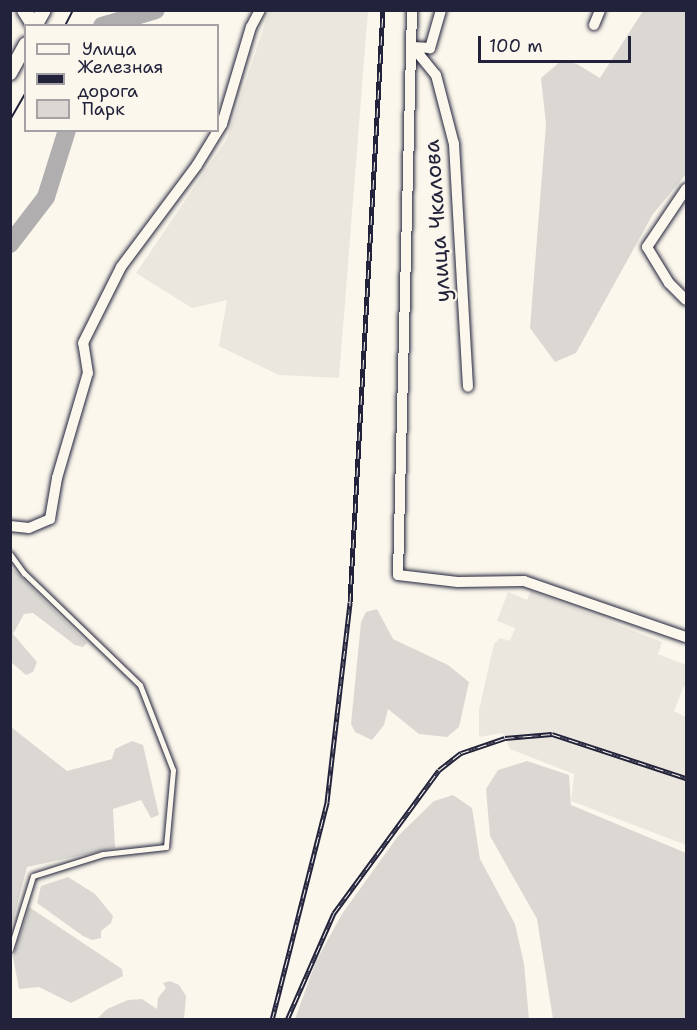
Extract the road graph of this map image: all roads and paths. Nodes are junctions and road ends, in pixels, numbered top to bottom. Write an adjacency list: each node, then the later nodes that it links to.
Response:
1 (24, 10): 7 (main road)
2 (44, 10): 8 (main road)
3 (260, 10): 13 (street)
4 (412, 10): 10 (street)
5 (441, 10): 10 (street)
6 (600, 10): 9 (street)
7 (33, 24)
8 (35, 24)
9 (594, 25)
10 (413, 47): 17 (street, улица Чкалова); 20 (street)
11 (24, 48): 12 (main road)
12 (10, 74)
13 (219, 129)
14 (217, 132): 18 (street)
15 (687, 189): 16 (street)
16 (687, 300)
17 (468, 387)
18 (10, 526)
19 (10, 554): 21 (lane)
20 (687, 638)
21 (10, 950)

